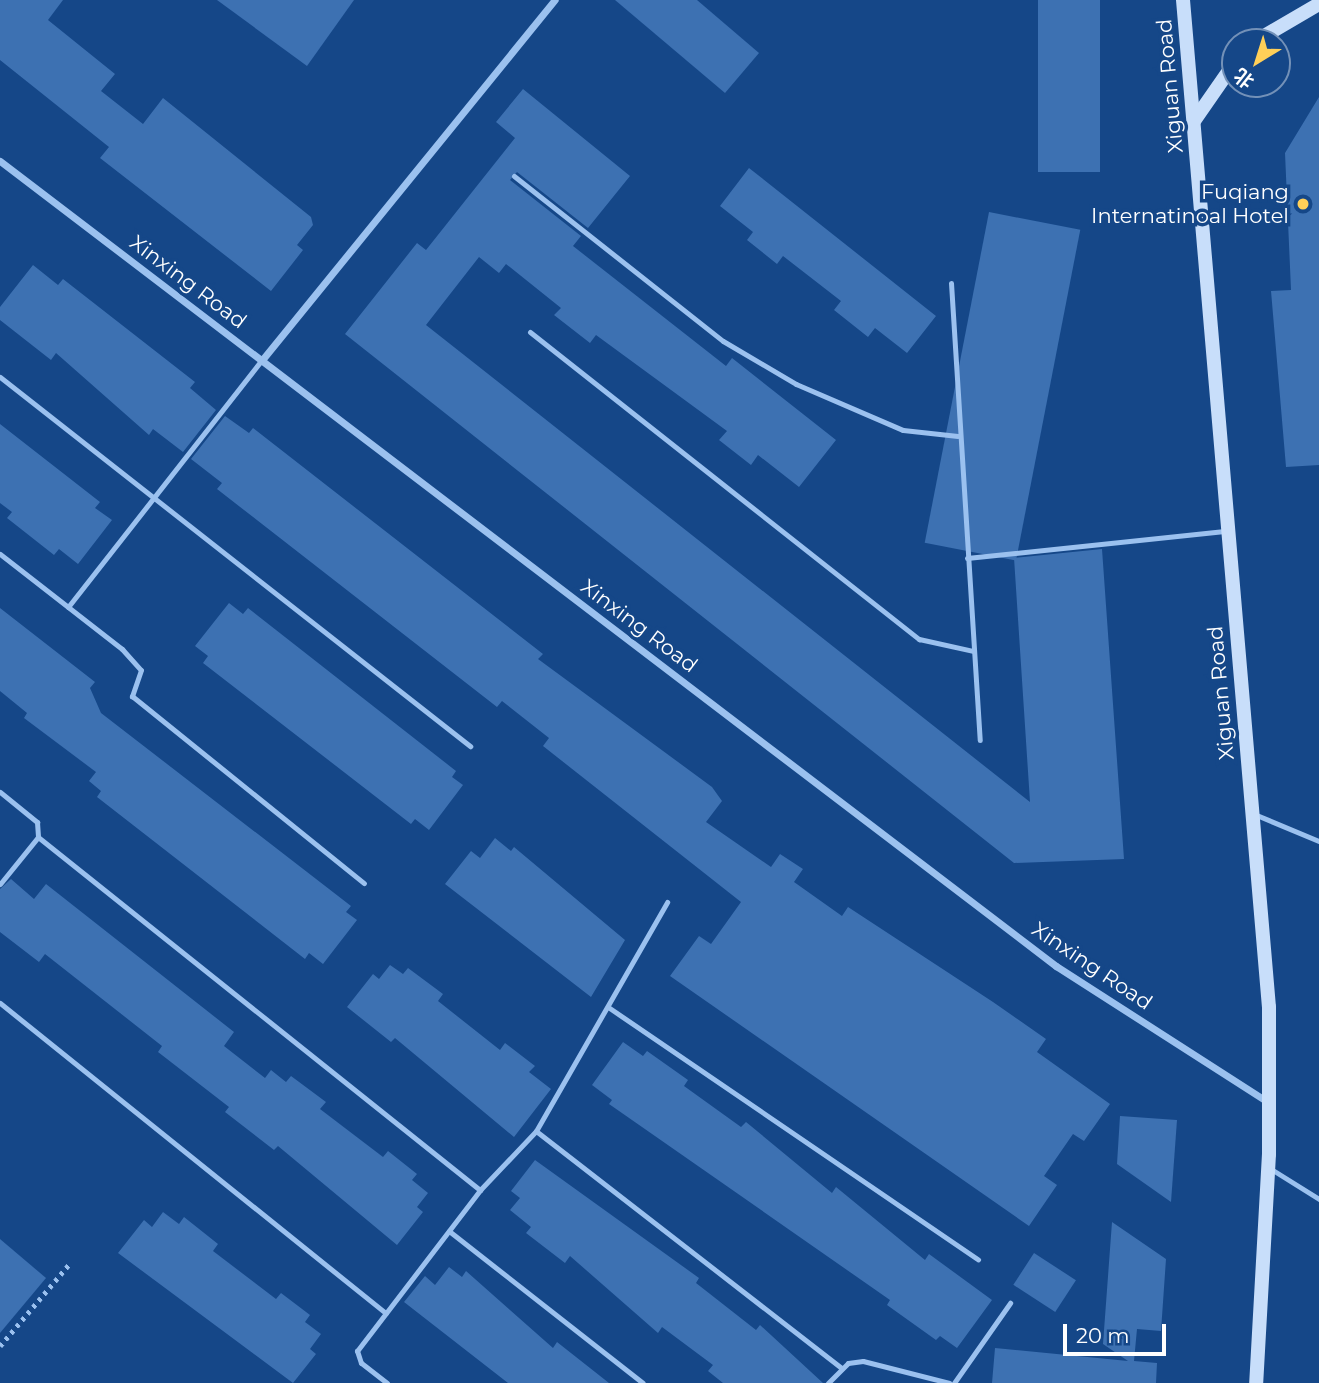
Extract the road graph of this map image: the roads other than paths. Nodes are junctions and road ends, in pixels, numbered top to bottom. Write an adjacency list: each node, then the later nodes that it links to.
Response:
1 (555, 0): 11 (street)
2 (1184, 0): 6 (street, Xiguan Road)
3 (1319, 4): 4 (street)
4 (1278, 28)
5 (1221, 81): 6 (street)
6 (1194, 121): 15 (street, Xiguan Road)
7 (0, 161): 11 (street, Xinxing Road)
8 (514, 176): 13 (lane)
9 (951, 283): 13 (lane)
10 (530, 332): 19 (lane)
11 (262, 360): 14 (lane); 31 (street, Xinxing Road)
12 (0, 377): 14 (lane)
13 (958, 436): 17 (lane)
14 (154, 498): 18 (lane); 21 (lane)
15 (1228, 530): 17 (lane); 23 (street, Xiguan Road)
16 (0, 554): 18 (lane)
17 (967, 558): 19 (lane)
18 (68, 607): 26 (lane)
19 (974, 651): 20 (lane)
20 (980, 740)
21 (470, 746)
22 (0, 792): 24 (lane)
23 (1252, 813): 25 (lane); 31 (street, Xiguan Road)
24 (38, 837): 27 (lane); 34 (lane)
25 (1319, 841)
26 (364, 883)
27 (0, 884)
28 (667, 902): 30 (lane)
29 (0, 1003): 39 (lane)
30 (608, 1007): 32 (lane); 37 (lane)
31 (1268, 1103): 33 (street, Xiguan Road)
32 (536, 1131): 34 (lane); 40 (lane)
33 (1268, 1167): 35 (lane); 45 (street, Xiguan Road)
34 (480, 1190): 36 (lane)
35 (1319, 1199)
36 (449, 1231): 39 (lane); 42 (lane)
37 (978, 1259)
38 (1010, 1303): 44 (lane)
39 (386, 1313): 41 (lane)
40 (842, 1367): 43 (lane); 44 (lane)
41 (387, 1383)
42 (643, 1383)
43 (828, 1383)
44 (951, 1383)
45 (1255, 1383)

